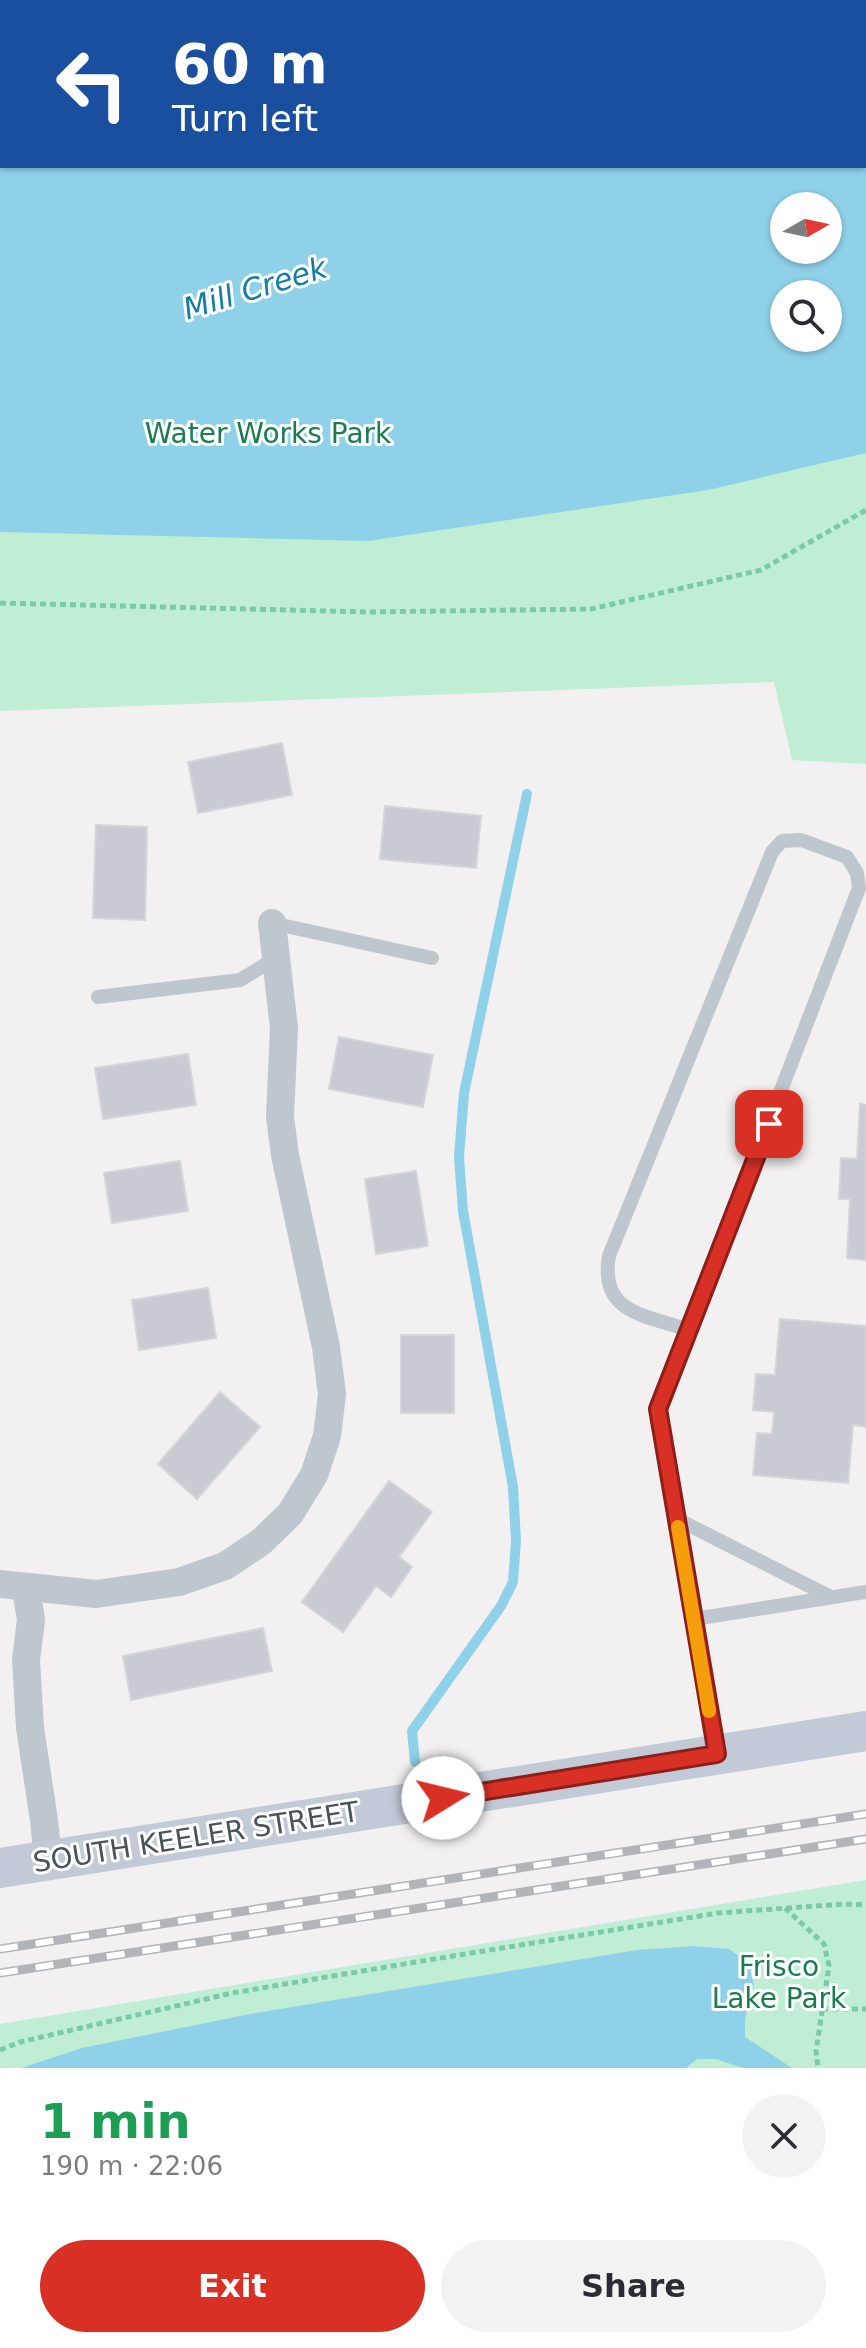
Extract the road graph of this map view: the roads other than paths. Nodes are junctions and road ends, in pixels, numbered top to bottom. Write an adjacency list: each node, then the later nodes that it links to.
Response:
1 (272, 923): 2 (street); 3 (lane)
2 (276, 958): 4 (lane); 7 (street)
3 (432, 958)
4 (98, 997)
5 (689, 1330): 5 (lane); 6 (lane)
6 (677, 1519): 9 (lane); 10 (lane)
7 (13, 1586): 13 (street)
8 (866, 1592): 9 (lane)
9 (831, 1597): 10 (lane)
10 (694, 1619): 12 (lane)
11 (866, 1731): 12 (street, SOUTH KEELER STREET)
12 (717, 1754): 13 (street, SOUTH KEELER STREET)
13 (48, 1860): 14 (street, SOUTH KEELER STREET)
14 (0, 1868)

